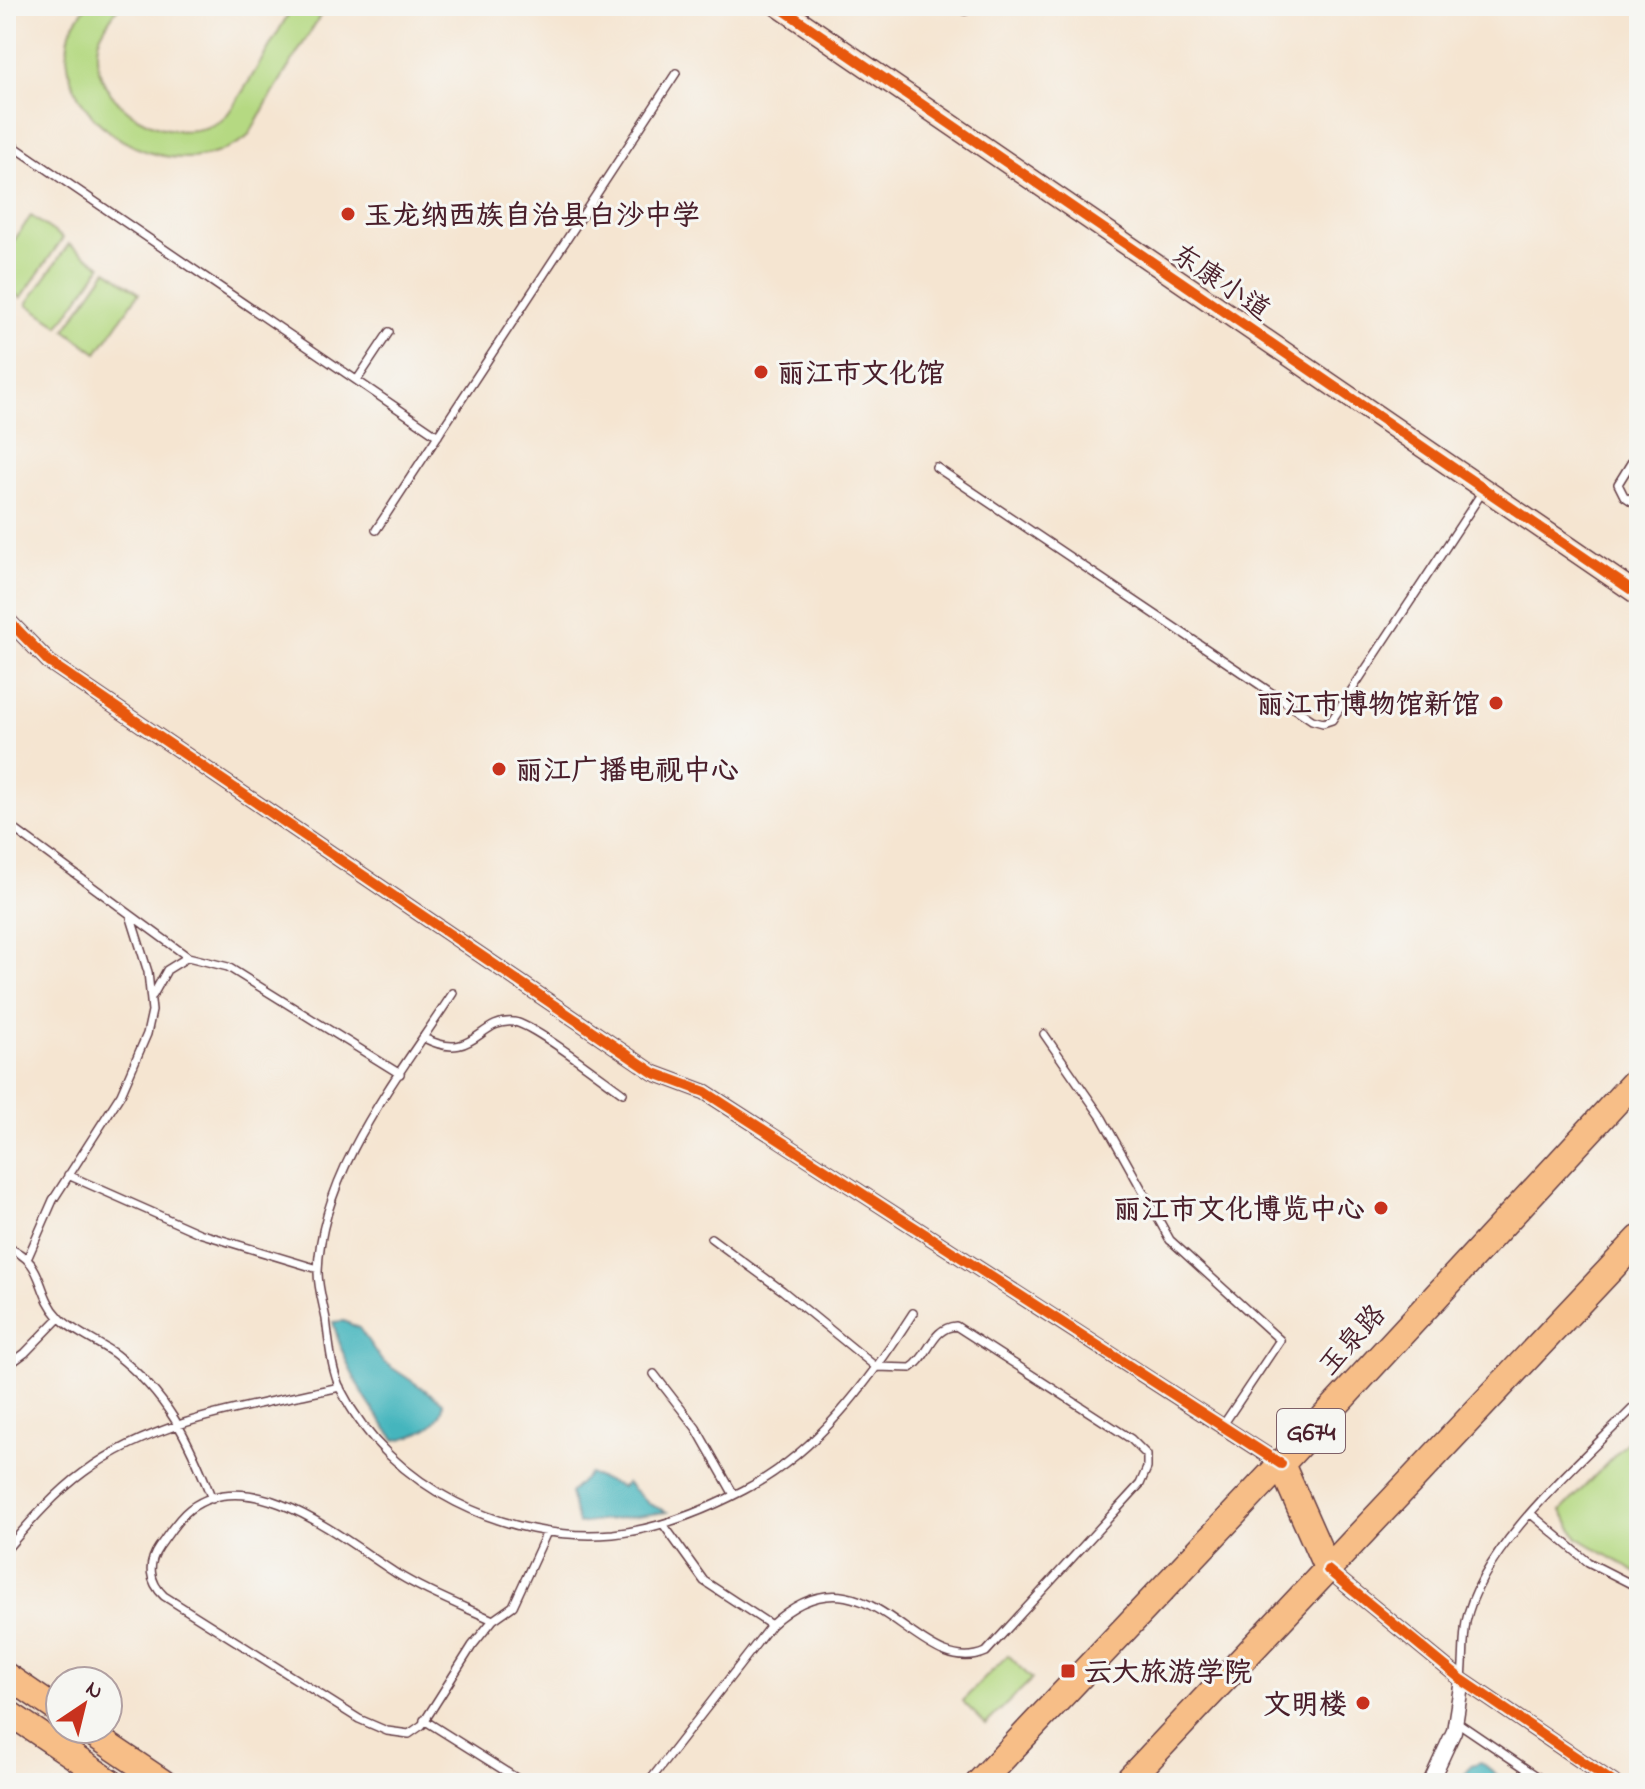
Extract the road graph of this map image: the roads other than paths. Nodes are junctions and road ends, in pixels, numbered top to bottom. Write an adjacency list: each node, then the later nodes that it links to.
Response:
1 (778, 6): 11 (street, 东康小道)
2 (945, 6): 3 (lane)
3 (984, 6)
4 (676, 73): 8 (lane)
5 (6, 141): 7 (lane)
6 (389, 332): 7 (lane)
7 (357, 380): 8 (lane)
8 (438, 436): 13 (lane)
9 (1639, 450): 12 (lane)
10 (936, 467): 11 (lane)
11 (1484, 490): 14 (street, 东康小道)
12 (1639, 506)
13 (376, 530)
14 (1639, 595)
15 (6, 618): 40 (street)
16 (6, 823): 17 (lane)
17 (130, 915): 18 (lane); 20 (lane)
18 (188, 957): 20 (lane); 23 (lane)
19 (453, 993): 22 (lane)
20 (152, 1001): 26 (lane)
21 (1044, 1034): 40 (lane)
22 (424, 1038): 23 (lane); 25 (lane)
23 (400, 1074): 31 (lane)
24 (1639, 1077): 41 (highway, 玉泉路 / G674)
25 (623, 1093)
26 (68, 1175): 30 (lane); 31 (lane)
27 (711, 1238): 35 (lane)
28 (1639, 1239): 48 (highway)
29 (6, 1247): 30 (lane)
30 (28, 1257): 33 (lane)
31 (318, 1269): 37 (lane)
32 (913, 1313): 35 (lane)
33 (59, 1318): 34 (lane); 39 (lane)
34 (6, 1367)
35 (876, 1367): 42 (lane); 51 (lane)
36 (654, 1374): 42 (lane)
37 (340, 1387): 39 (lane); 46 (lane)
38 (1639, 1402): 44 (lane)
39 (181, 1425): 43 (lane); 47 (lane)
40 (1221, 1428): 41 (street)
41 (1281, 1464): 48 (highway); 63 (highway, 玉泉路 / G674)
42 (734, 1495): 45 (lane)
43 (212, 1499): 50 (lane); 56 (lane)
44 (1531, 1514): 49 (lane); 53 (lane)
45 (663, 1524): 46 (lane); 51 (lane)
46 (547, 1532): 50 (lane)
47 (6, 1550)
48 (1328, 1570): 53 (street); 64 (highway)
49 (1639, 1588)
50 (493, 1620): 56 (lane)
51 (771, 1625): 62 (lane)
52 (6, 1675): 54 (main road)
53 (1462, 1680): 57 (street); 67 (street)
54 (44, 1701)
55 (6, 1711): 59 (main road)
56 (424, 1720): 61 (lane)
57 (1457, 1722): 65 (street); 66 (lane)
58 (109, 1745): 60 (main road)
59 (113, 1783)
60 (165, 1783)
61 (524, 1783)
62 (648, 1783)
63 (979, 1783)
64 (1126, 1783)
65 (1430, 1783)
66 (1547, 1783)
67 (1614, 1783)

